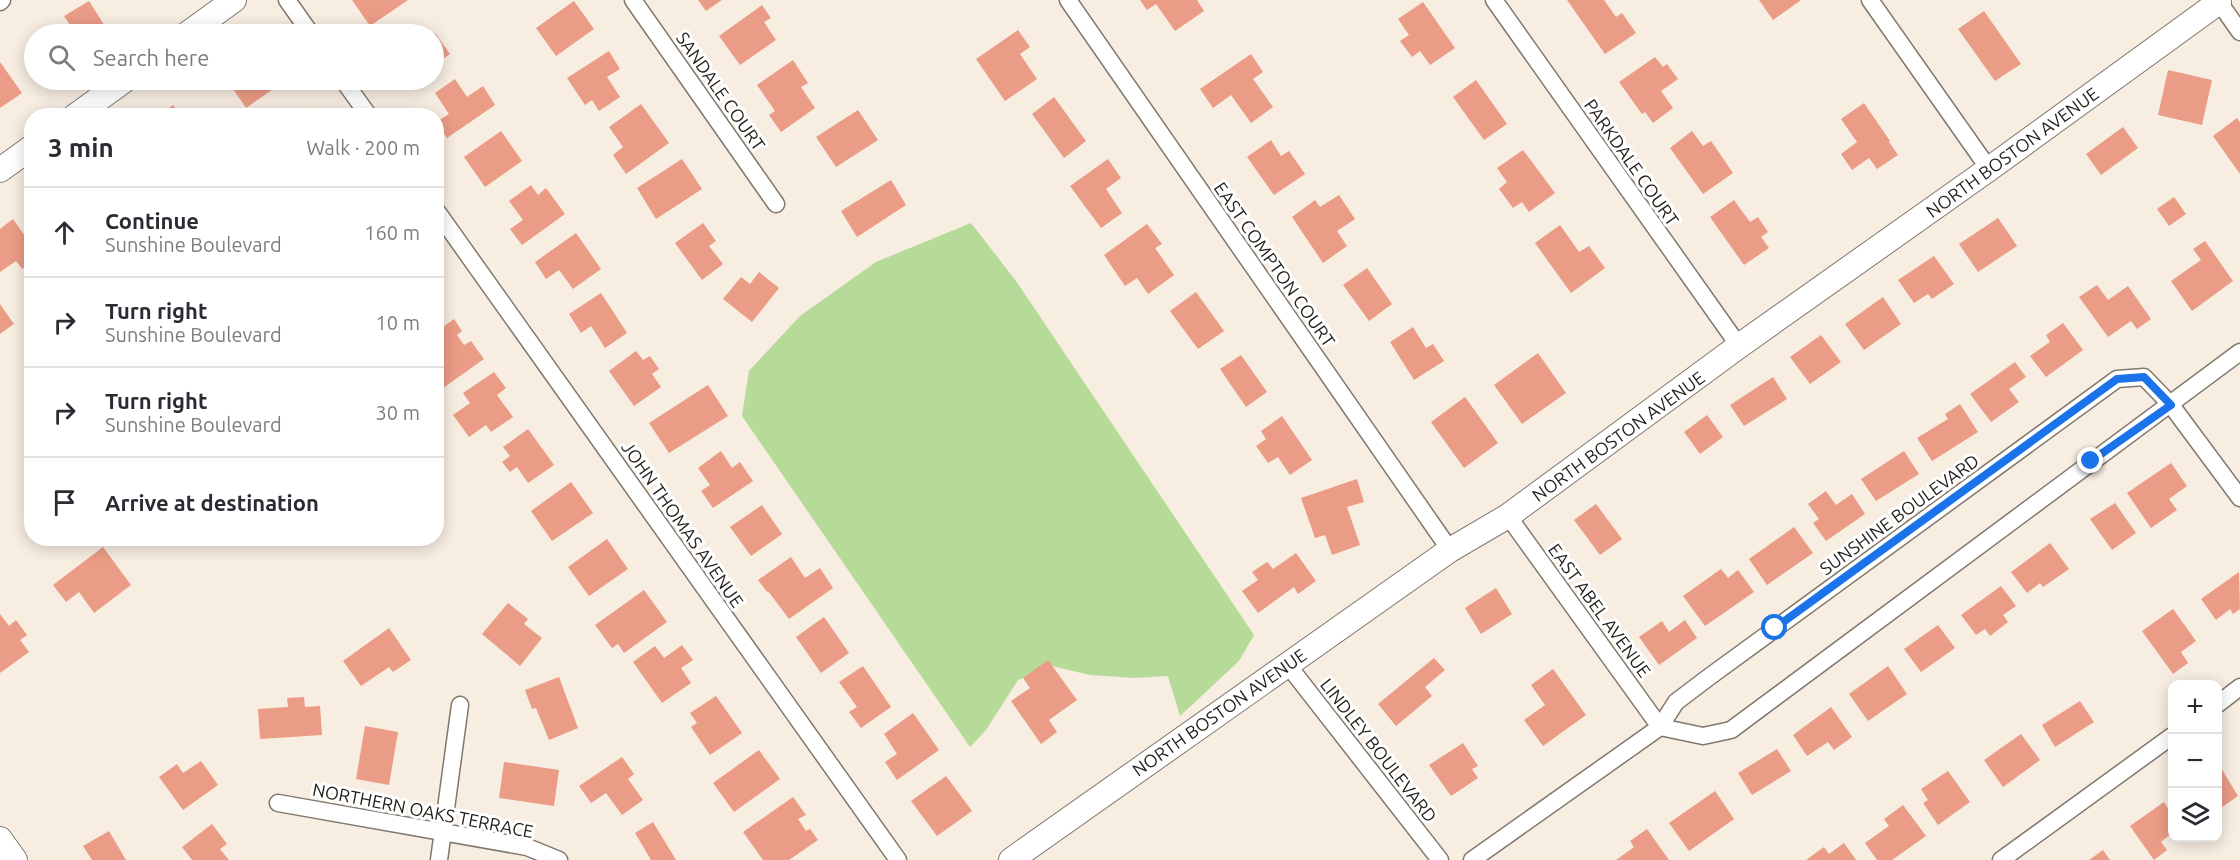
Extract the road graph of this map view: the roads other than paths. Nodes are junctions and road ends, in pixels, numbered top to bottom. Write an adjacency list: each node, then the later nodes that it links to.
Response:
1 (234, 0): 8 (street)
2 (287, 0): 9 (street)
3 (633, 0): 18 (street, SANDALE COURT)
4 (1068, 0): 25 (street, EAST COMPTON COURT)
5 (1494, 0): 20 (street, PARKDALE COURT)
6 (1870, 0): 16 (street)
7 (2218, 1): 10 (street); 16 (street, NORTH BOSTON AVENUE)
8 (201, 24)
9 (304, 24)
10 (2240, 32)
11 (111, 90): 13 (street)
12 (350, 90): 14 (street)
13 (86, 108)
14 (363, 108)
15 (24, 153): 17 (street)
16 (1989, 169): 20 (street, NORTH BOSTON AVENUE)
17 (0, 170)
18 (776, 204)
19 (444, 221): 39 (street, JOHN THOMAS AVENUE)
20 (1739, 346): 24 (street, NORTH BOSTON AVENUE)
21 (2240, 352): 22 (street)
22 (2171, 405): 23 (street); 30 (street); 30 (street, SUNSHINE BOULEVARD)
23 (2240, 498)
24 (1508, 516): 25 (street, NORTH BOSTON AVENUE); 30 (street, EAST ABEL AVENUE)
25 (1450, 550): 26 (street, NORTH BOSTON AVENUE)
26 (1287, 664): 35 (street, NORTH BOSTON AVENUE); 40 (street, LINDLEY BOULEVARD)
27 (2240, 687): 28 (street)
28 (2222, 700)
29 (460, 705): 33 (street)
30 (1660, 727): 41 (street, SUNSHINE BOULEVARD)
31 (2168, 739): 42 (street)
32 (278, 803): 33 (street, NORTHERN OAKS TERRACE)
33 (444, 831): 37 (street); 38 (street, NORTHERN OAKS TERRACE)
34 (0, 839): 36 (street)
35 (1017, 858)
36 (15, 860)
37 (440, 860)
38 (559, 860)
39 (898, 860)
40 (1440, 860)
41 (1472, 860)
42 (2001, 860)

